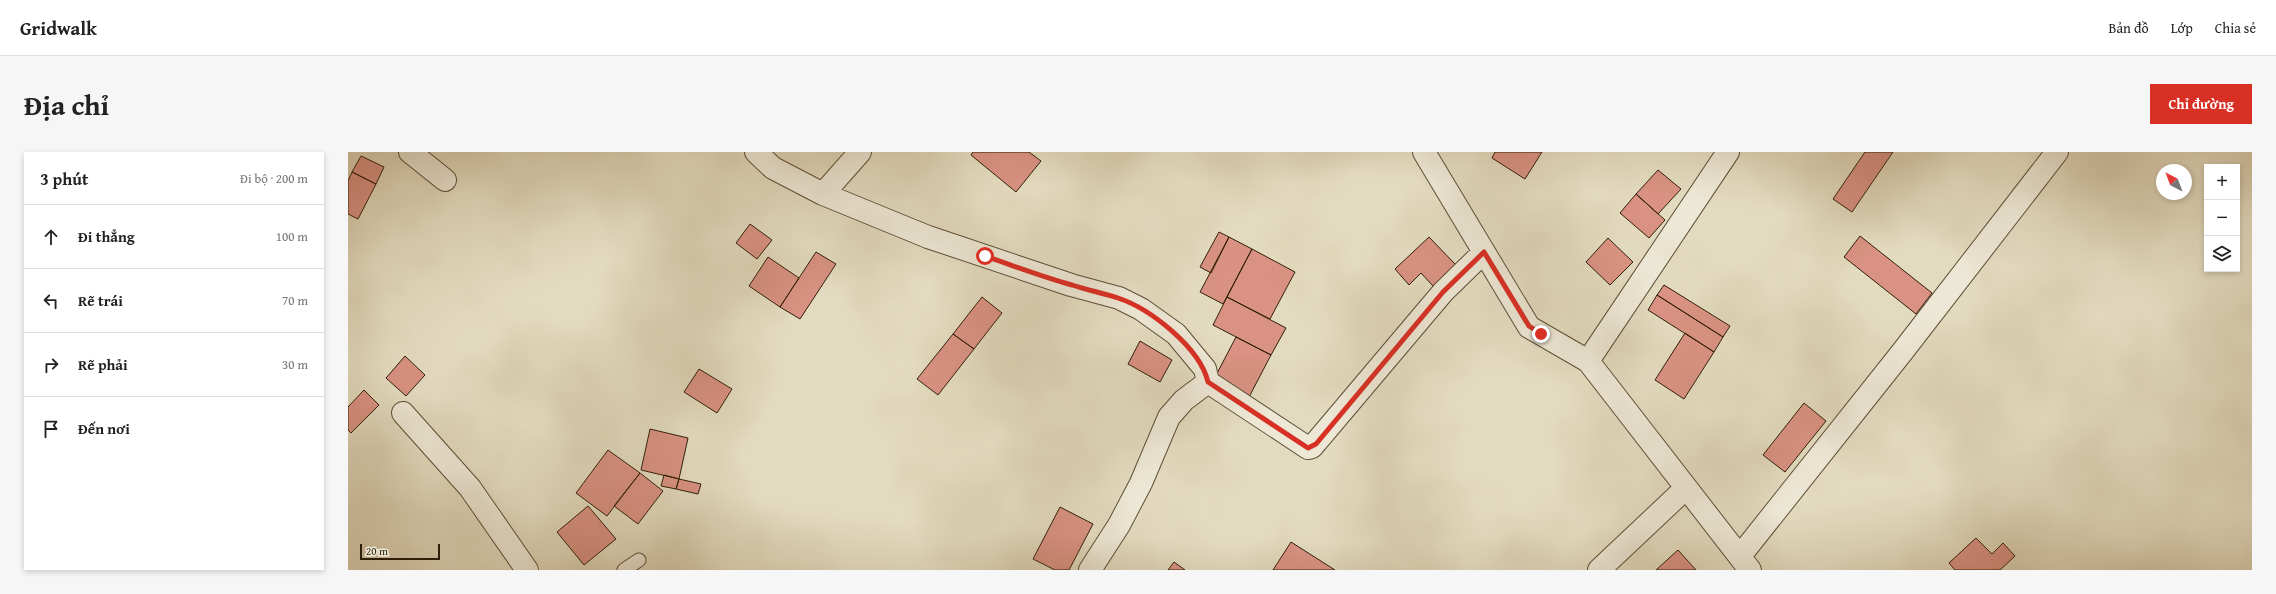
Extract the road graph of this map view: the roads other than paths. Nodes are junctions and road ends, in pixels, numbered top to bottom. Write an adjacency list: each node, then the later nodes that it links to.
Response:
1 (410, 152): 7 (street)
2 (756, 152): 8 (street)
3 (860, 152): 8 (street)
4 (1424, 152): 9 (street)
5 (1728, 152): 10 (street)
6 (2056, 152): 15 (street)
7 (445, 180)
8 (823, 194): 11 (street)
9 (1484, 252): 10 (street); 11 (street)
10 (1588, 361): 13 (street)
11 (1208, 382): 18 (street)
12 (403, 413): 16 (street)
13 (1686, 488): 15 (street); 19 (street)
14 (639, 560): 17 (lane)
15 (1745, 563)
16 (527, 570)
17 (624, 570)
18 (1090, 570)
19 (1599, 570)

